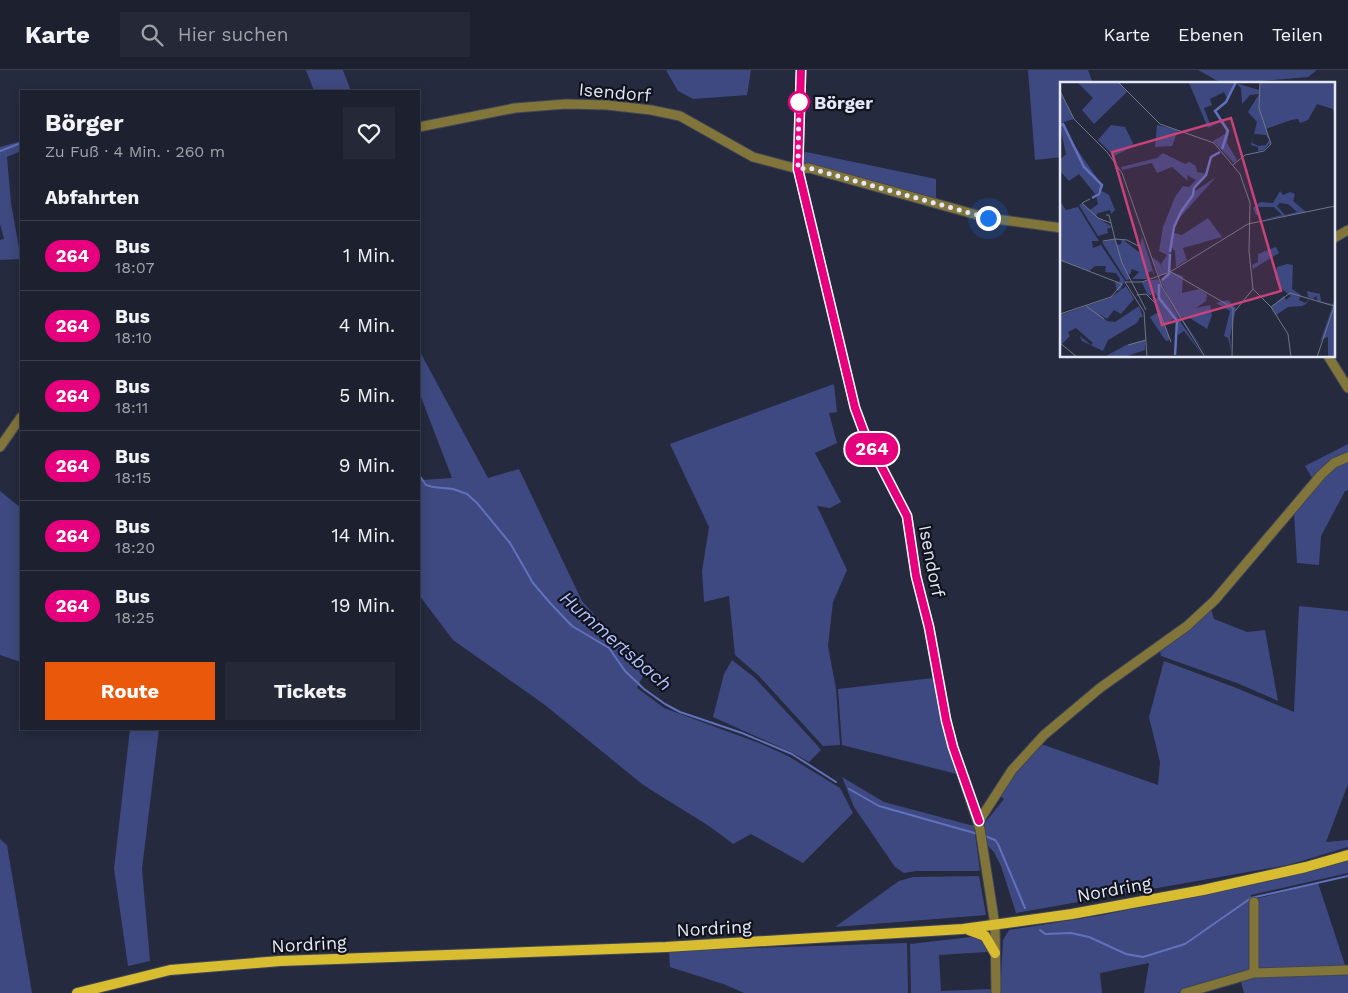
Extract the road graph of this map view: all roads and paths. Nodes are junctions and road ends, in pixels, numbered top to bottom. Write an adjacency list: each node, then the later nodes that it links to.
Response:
1 (801, 70): 3 (street, Isendorf)
2 (420, 127): 3 (street, Isendorf)
3 (798, 169): 4 (street, Isendorf); 12 (street, Isendorf)
4 (1060, 228)
5 (1348, 230): 6 (street)
6 (1336, 237)
7 (1329, 358): 8 (street)
8 (1348, 388)
9 (20, 418): 10 (street)
10 (0, 448)
11 (1348, 457): 12 (street)
12 (979, 825): 15 (street, Isendorf)
13 (1348, 856): 15 (main road, Nordring)
14 (1254, 902): 19 (street)
15 (995, 925): 16 (main road, Nordring); 17 (street, Isendorf)
16 (963, 929): 17 (main road); 20 (main road, Nordring)
17 (995, 953): 21 (street, Isendorf)
18 (1348, 970): 19 (street)
19 (1254, 973): 22 (street)
20 (77, 993)
21 (996, 993)
22 (1184, 993)

